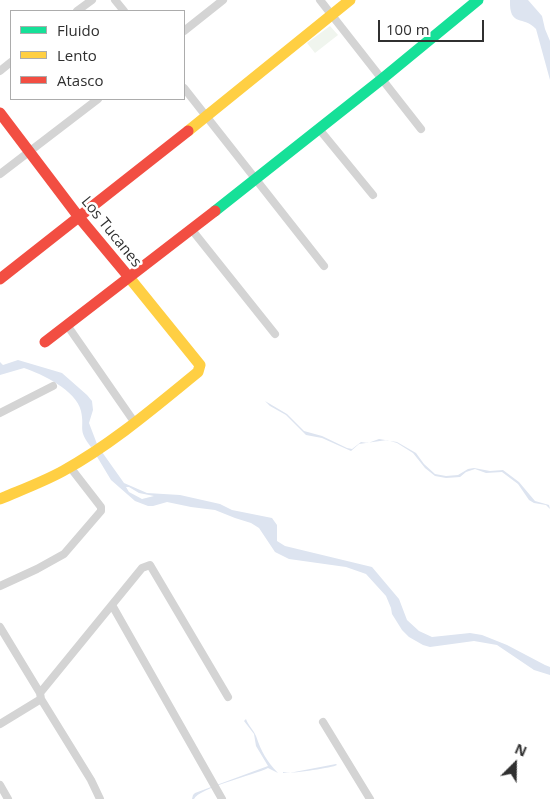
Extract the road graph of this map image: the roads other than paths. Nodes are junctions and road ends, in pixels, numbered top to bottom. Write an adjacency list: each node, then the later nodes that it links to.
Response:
1 (92, 0): 6 (street)
2 (223, 0): 8 (street)
3 (320, 0): 7 (street)
4 (350, 0): 7 (street)
5 (478, 0): 11 (street)
6 (78, 10)
7 (331, 15): 11 (street); 15 (street)
8 (185, 30)
9 (10, 63): 10 (street)
10 (0, 71)
11 (382, 79): 16 (street); 17 (street)
12 (185, 89): 15 (street)
13 (97, 100): 18 (street)
14 (0, 113): 18 (street, Los Tucanes)
15 (206, 117): 20 (street); 22 (street)
16 (319, 129): 20 (street); 21 (street)
17 (421, 129)
18 (30, 151): 19 (street); 22 (street, Los Tucanes)
19 (0, 174)
20 (255, 178): 23 (street); 24 (street)
21 (373, 195)
22 (78, 216): 25 (street, Los Tucanes); 26 (street)
23 (192, 230): 25 (street); 28 (street)
24 (324, 266)
25 (129, 278): 27 (street); 32 (street, Los Tucanes)
26 (0, 279)
27 (67, 325): 29 (street); 32 (street)
28 (275, 334)
29 (45, 342)
30 (52, 386): 31 (street)
31 (0, 413)
32 (135, 423): 33 (street)
33 (70, 467): 34 (street); 35 (street)
34 (0, 499)
35 (0, 586)
36 (112, 604): 38 (street); 39 (street); 46 (street)
37 (0, 627): 38 (street)
38 (40, 696): 41 (street); 45 (street)
39 (228, 697)
40 (323, 722): 43 (street)
41 (0, 724)
42 (0, 786): 44 (street)
43 (366, 798)
44 (8, 799)
45 (100, 799)
46 (222, 799)

